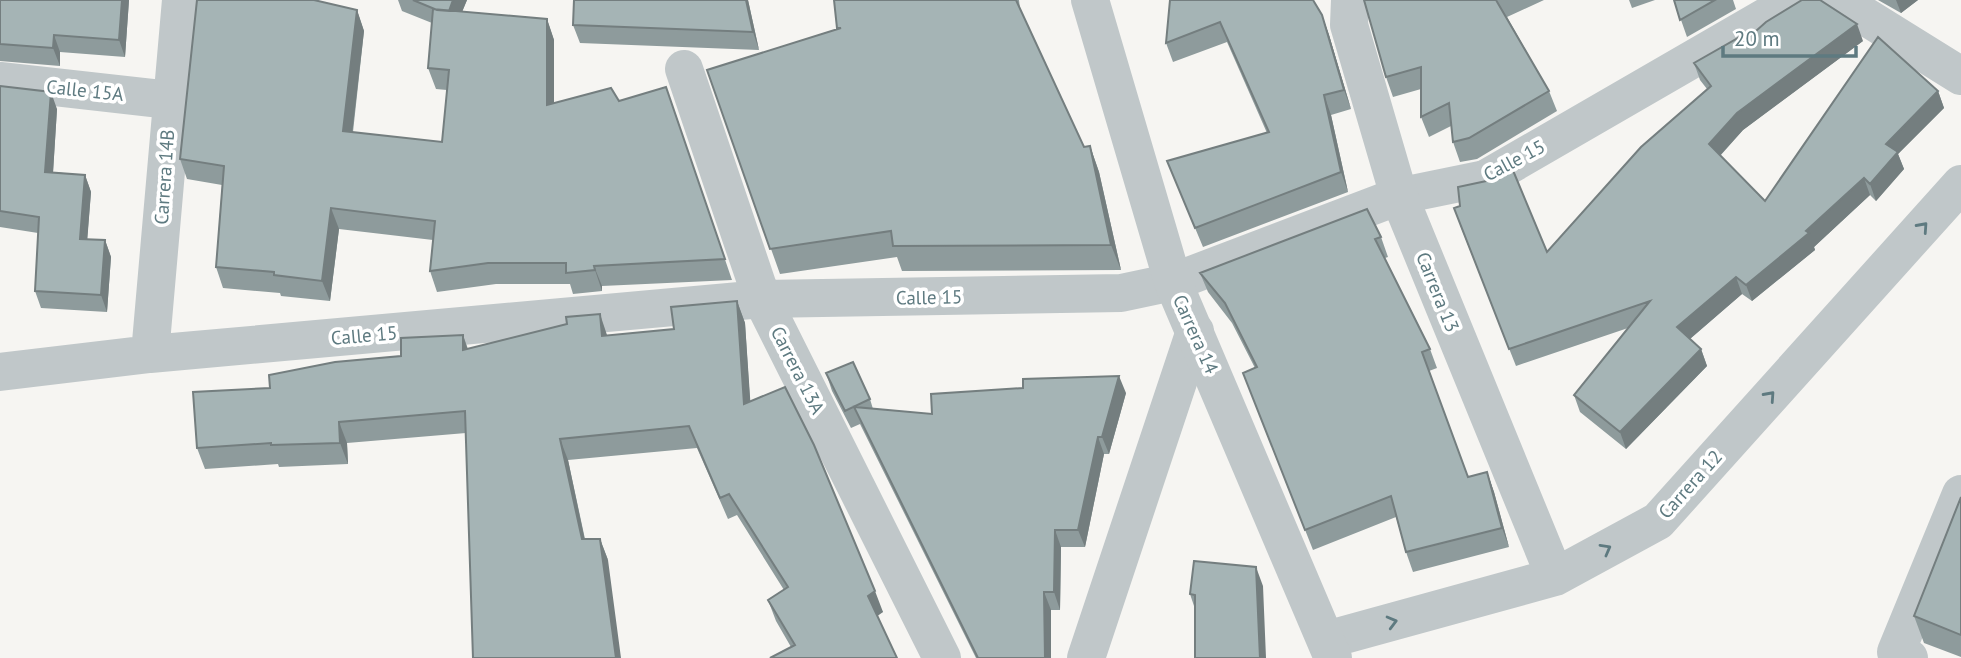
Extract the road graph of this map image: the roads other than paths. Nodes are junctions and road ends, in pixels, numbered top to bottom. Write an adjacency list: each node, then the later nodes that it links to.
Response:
1 (181, 0): 9 (street, Carrera 14B)
2 (1090, 0): 13 (street, Carrera 14)
3 (1350, 0): 12 (street, Carrera 13)
4 (1795, 0): 10 (street, Calle 15)
5 (1839, 0): 7 (street)
6 (684, 69): 14 (street, Carrera 13A)
7 (1961, 76)
8 (0, 81): 9 (street, Calle 15A)
9 (170, 100): 16 (street, Carrera 14B)
10 (1487, 178): 12 (street, Calle 15)
11 (1961, 184): 19 (street, Carrera 12, one-way to 11)
12 (1399, 197): 13 (street, Calle 15); 19 (street, Carrera 13)
13 (1173, 282): 14 (street, Calle 15); 15 (street, Carrera 14)
14 (762, 299): 16 (street, Calle 15); 22 (street, Carrera 13A)
15 (1195, 331): 20 (street, Carrera 14); 23 (street)
16 (150, 354): 17 (street, Calle 15)
17 (0, 372)
18 (1961, 494): 21 (street)
19 (1555, 577): 20 (street, Carrera 12, one-way to 19)
20 (1329, 649)
21 (1903, 655)
22 (942, 658)
23 (1086, 658)

